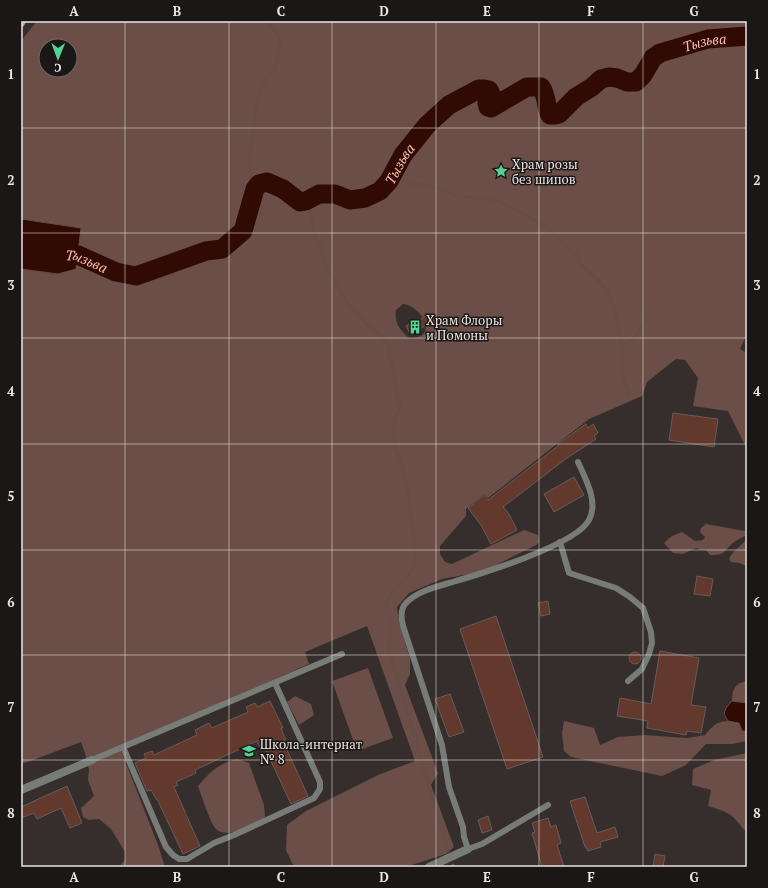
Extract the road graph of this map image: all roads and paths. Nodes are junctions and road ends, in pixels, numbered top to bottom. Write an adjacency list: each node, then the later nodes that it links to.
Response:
1 (578, 462): 2 (lane)
2 (560, 542): 4 (lane); 10 (lane)
3 (342, 654): 5 (lane)
4 (628, 681)
5 (275, 683): 6 (lane); 6 (lane)
6 (123, 747): 7 (lane)
7 (92, 760): 8 (street)
8 (21, 790)
9 (548, 805): 10 (lane)
10 (468, 850): 11 (street)
11 (429, 867)

